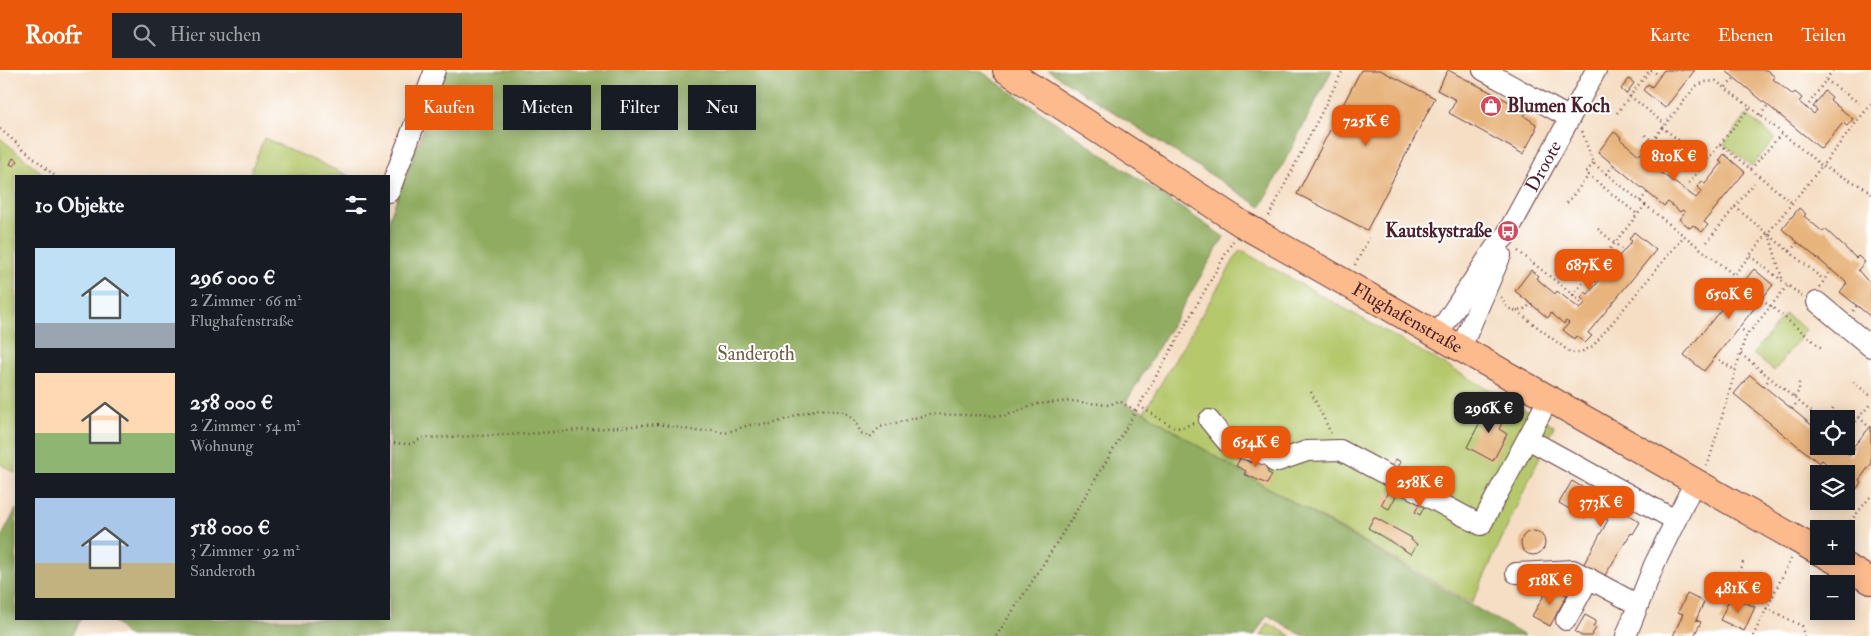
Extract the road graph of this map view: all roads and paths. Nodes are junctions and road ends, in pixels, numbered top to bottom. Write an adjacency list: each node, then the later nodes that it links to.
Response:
1 (435, 70): 37 (street)
2 (1006, 70): 46 (main road, Flughafenstraße)
3 (1343, 70): 46 (path)
4 (1483, 70): 20 (street)
5 (1596, 70): 20 (street, Droote)
6 (1651, 70): 8 (path); 12 (path)
7 (1833, 70): 10 (path)
8 (1660, 76)
9 (1735, 78): 11 (path)
10 (1826, 80): 13 (path); 17 (path)
11 (1726, 87): 16 (path); 21 (path)
12 (1630, 96): 18 (path); 21 (path)
13 (1859, 103)
14 (1871, 104): 30 (path)
15 (1768, 105): 19 (path)
16 (1750, 107): 19 (path); 26 (path)
17 (1806, 108)
18 (1616, 112)
19 (1760, 115): 24 (path)
20 (1576, 124): 28 (path); 53 (street, Droote)
21 (1665, 124): 22 (path)
22 (1662, 127): 25 (path); 27 (path)
23 (0, 129): 33 (path)
24 (1782, 133): 30 (path); 31 (path)
25 (1645, 135)
26 (1720, 144): 27 (path); 31 (path)
27 (1706, 162): 35 (path)
28 (1593, 163): 32 (path); 34 (path)
29 (1613, 166): 32 (path)
30 (1822, 166): 39 (path); 42 (path)
31 (1751, 169): 42 (path)
32 (1606, 174): 40 (path)
33 (54, 175)
34 (1589, 175): 41 (path); 45 (path)
35 (1689, 183)
36 (1754, 183): 44 (path)
37 (390, 189)
38 (1647, 193): 40 (path)
39 (1871, 194)
40 (1640, 201): 43 (path)
41 (1567, 203)
42 (1792, 203): 48 (path)
43 (1645, 205): 45 (path); 49 (path)
44 (1735, 207): 48 (path); 51 (path)
45 (1637, 214): 54 (path)
46 (1254, 222): 77 (main road, Flughafenstraße); 94 (path)
47 (1598, 229): 54 (path)
48 (1768, 233): 56 (path); 57 (path); 63 (path)
49 (1684, 236): 57 (path); 74 (path)
50 (1369, 238): 59 (path)
51 (1707, 242)
52 (1798, 242): 56 (path)
53 (1511, 243): 66 (path); 77 (street, Droote); 79 (street, Droote)
54 (1615, 243): 55 (path); 61 (path)
55 (1624, 251)
56 (1790, 251): 60 (path)
57 (1750, 256): 63 (path)
58 (1573, 261): 61 (path)
59 (1354, 266)
60 (1831, 269)
61 (1589, 275): 62 (path); 66 (path)
62 (1598, 283)
63 (1784, 283): 64 (path)
64 (1787, 286): 68 (path); 72 (path)
65 (1498, 291): 74 (path)
66 (1573, 295): 70 (path)
67 (1762, 300): 72 (path)
68 (1817, 302): 78 (street)
69 (1530, 304): 74 (path)
70 (1583, 304)
71 (1857, 305): 73 (path)
72 (1771, 306): 76 (path); 80 (path)
73 (1854, 310)
74 (1518, 311)
75 (1738, 328): 76 (path)
76 (1748, 333): 81 (path)
77 (1437, 335): 79 (main road, Flughafenstraße)
78 (1871, 347)
79 (1461, 348): 91 (main road, Flughafenstraße)
80 (1823, 349)
81 (1741, 354): 83 (path); 84 (path)
82 (1715, 356): 83 (path)
83 (1736, 371): 108 (path)
84 (1770, 378): 87 (path); 90 (path)
85 (1799, 380): 90 (path)
86 (1853, 382): 89 (path)
87 (1764, 386)
88 (1312, 392): 107 (path)
89 (1871, 396)
90 (1794, 397): 92 (path)
91 (1550, 398): 105 (street); 108 (main road, Flughafenstraße)
92 (1798, 400): 96 (path); 97 (path)
93 (1871, 402): 100 (path)
94 (1139, 406): 99 (path); 103 (path)
95 (1833, 407): 98 (path)
96 (1792, 409)
97 (1810, 410)
98 (1832, 410)
99 (1137, 411): 106 (path); 123 (path)
100 (1859, 417): 102 (path); 104 (path)
101 (1209, 420): 107 (street)
102 (1855, 422)
103 (1189, 423)
104 (1869, 427)
105 (1528, 438): 107 (street); 110 (street)
106 (390, 443)
107 (1340, 450)
108 (1695, 481): 110 (street); 112 (main road, Flughafenstraße)
109 (1871, 496): 111 (path)
110 (1675, 520): 120 (street)
111 (1851, 520)
112 (1810, 547)
113 (1793, 555): 121 (path)
114 (1744, 560): 119 (path)
115 (1843, 565): 118 (main road)
116 (1516, 573): 117 (street)
117 (1589, 578): 120 (street); 122 (street)
118 (1871, 581)
119 (1728, 595)
120 (1638, 606): 124 (street)
121 (1766, 608): 125 (path); 126 (path)
122 (1566, 620)
123 (996, 636)
124 (1626, 636)
125 (1752, 636)
126 (1804, 636)

